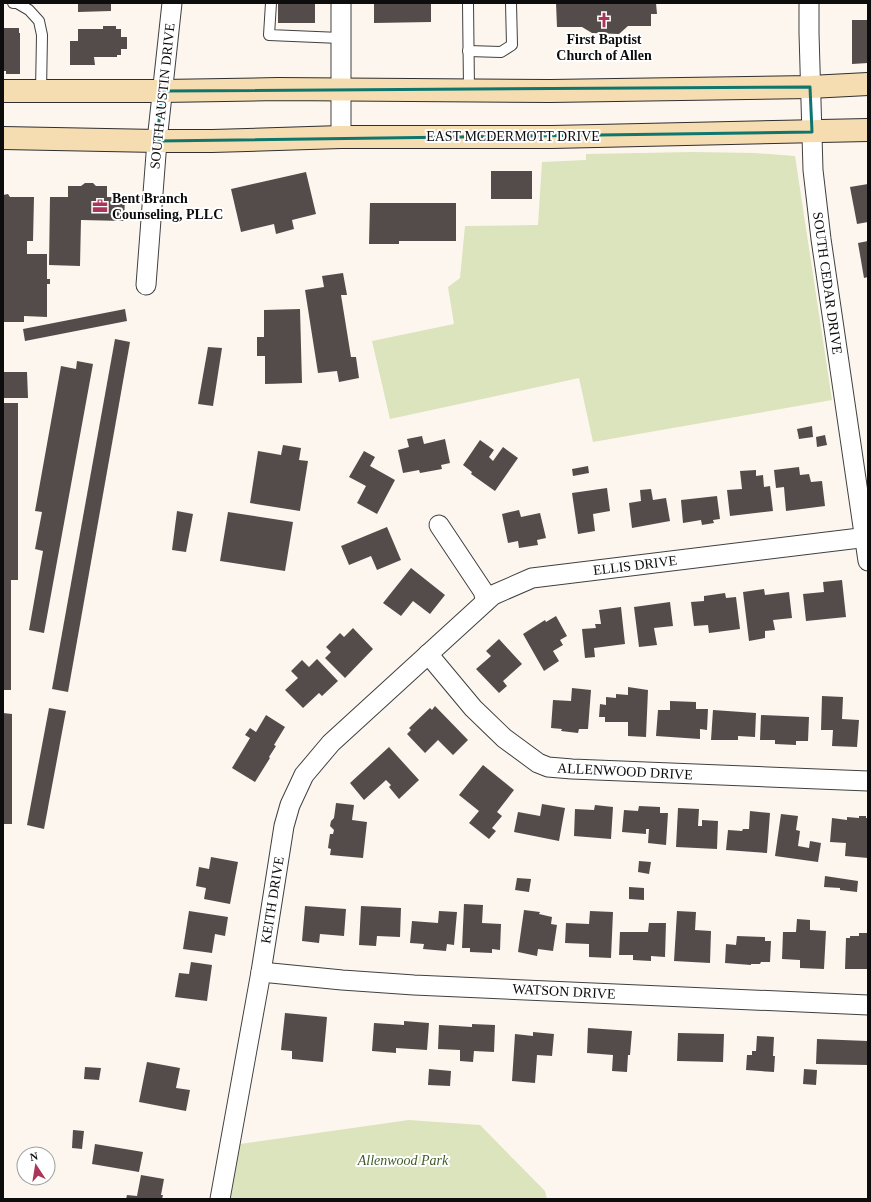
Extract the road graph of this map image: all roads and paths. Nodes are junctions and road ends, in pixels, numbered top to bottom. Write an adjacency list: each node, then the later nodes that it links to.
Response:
1 (13, 3): 15 (lane)
2 (172, 3): 16 (street, SOUTH AUSTIN DRIVE)
3 (270, 3): 8 (lane)
4 (340, 3): 8 (street)
5 (468, 3): 9 (lane)
6 (512, 3): 9 (lane)
7 (809, 3): 11 (street, SOUTH CEDAR DRIVE)
8 (340, 38): 13 (street)
9 (468, 51): 12 (lane)
10 (868, 84): 11 (main road)
11 (810, 87): 12 (main road); 18 (street, SOUTH CEDAR DRIVE)
12 (469, 89): 13 (main road)
13 (341, 90): 16 (main road); 19 (street)
14 (3, 91): 15 (main road)
15 (41, 91): 16 (main road)
16 (162, 91): 21 (street, SOUTH AUSTIN DRIVE)
17 (868, 130): 18 (main road, EAST MCDERMOTT DRIVE)
18 (812, 132): 19 (main road, EAST MCDERMOTT DRIVE); 24 (street, SOUTH CEDAR DRIVE)
19 (342, 137): 21 (main road, EAST MCDERMOTT DRIVE)
20 (3, 138): 21 (main road, EAST MCDERMOTT DRIVE)
21 (157, 141): 22 (street, SOUTH AUSTIN DRIVE)
22 (146, 285)
23 (439, 525): 26 (street)
24 (866, 538): 25 (street, SOUTH CEDAR DRIVE); 26 (street, ELLIS DRIVE)
25 (868, 561)
26 (486, 601): 27 (street, ELLIS DRIVE)
27 (428, 654): 28 (street, ALLENWOOD DRIVE); 29 (street, KEITH DRIVE)
28 (868, 781)
29 (261, 972): 30 (street, WATSON DRIVE); 31 (street, KEITH DRIVE)
30 (868, 1005)
31 (220, 1199)

